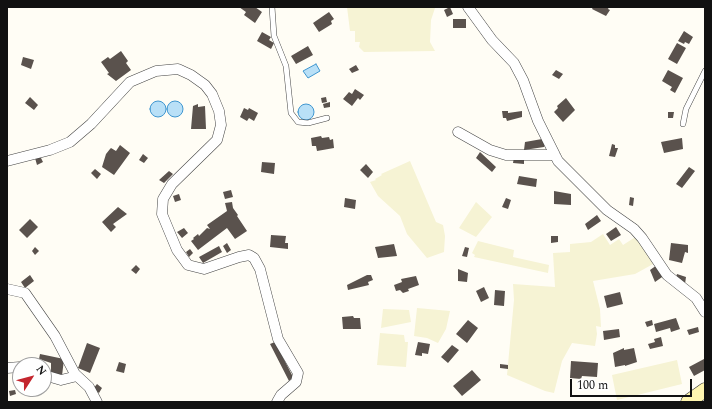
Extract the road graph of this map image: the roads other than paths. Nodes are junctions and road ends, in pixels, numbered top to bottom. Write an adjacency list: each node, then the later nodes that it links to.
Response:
1 (272, 7): 4 (lane)
2 (468, 7): 7 (street)
3 (705, 71): 5 (lane)
4 (327, 118)
5 (683, 124)
6 (458, 132): 7 (street)
7 (555, 155): 10 (street)
8 (7, 161): 14 (street)
9 (7, 289): 11 (street)
10 (705, 312)
11 (77, 376): 12 (street); 13 (street)
12 (52, 377)
13 (97, 402)
14 (276, 402)

